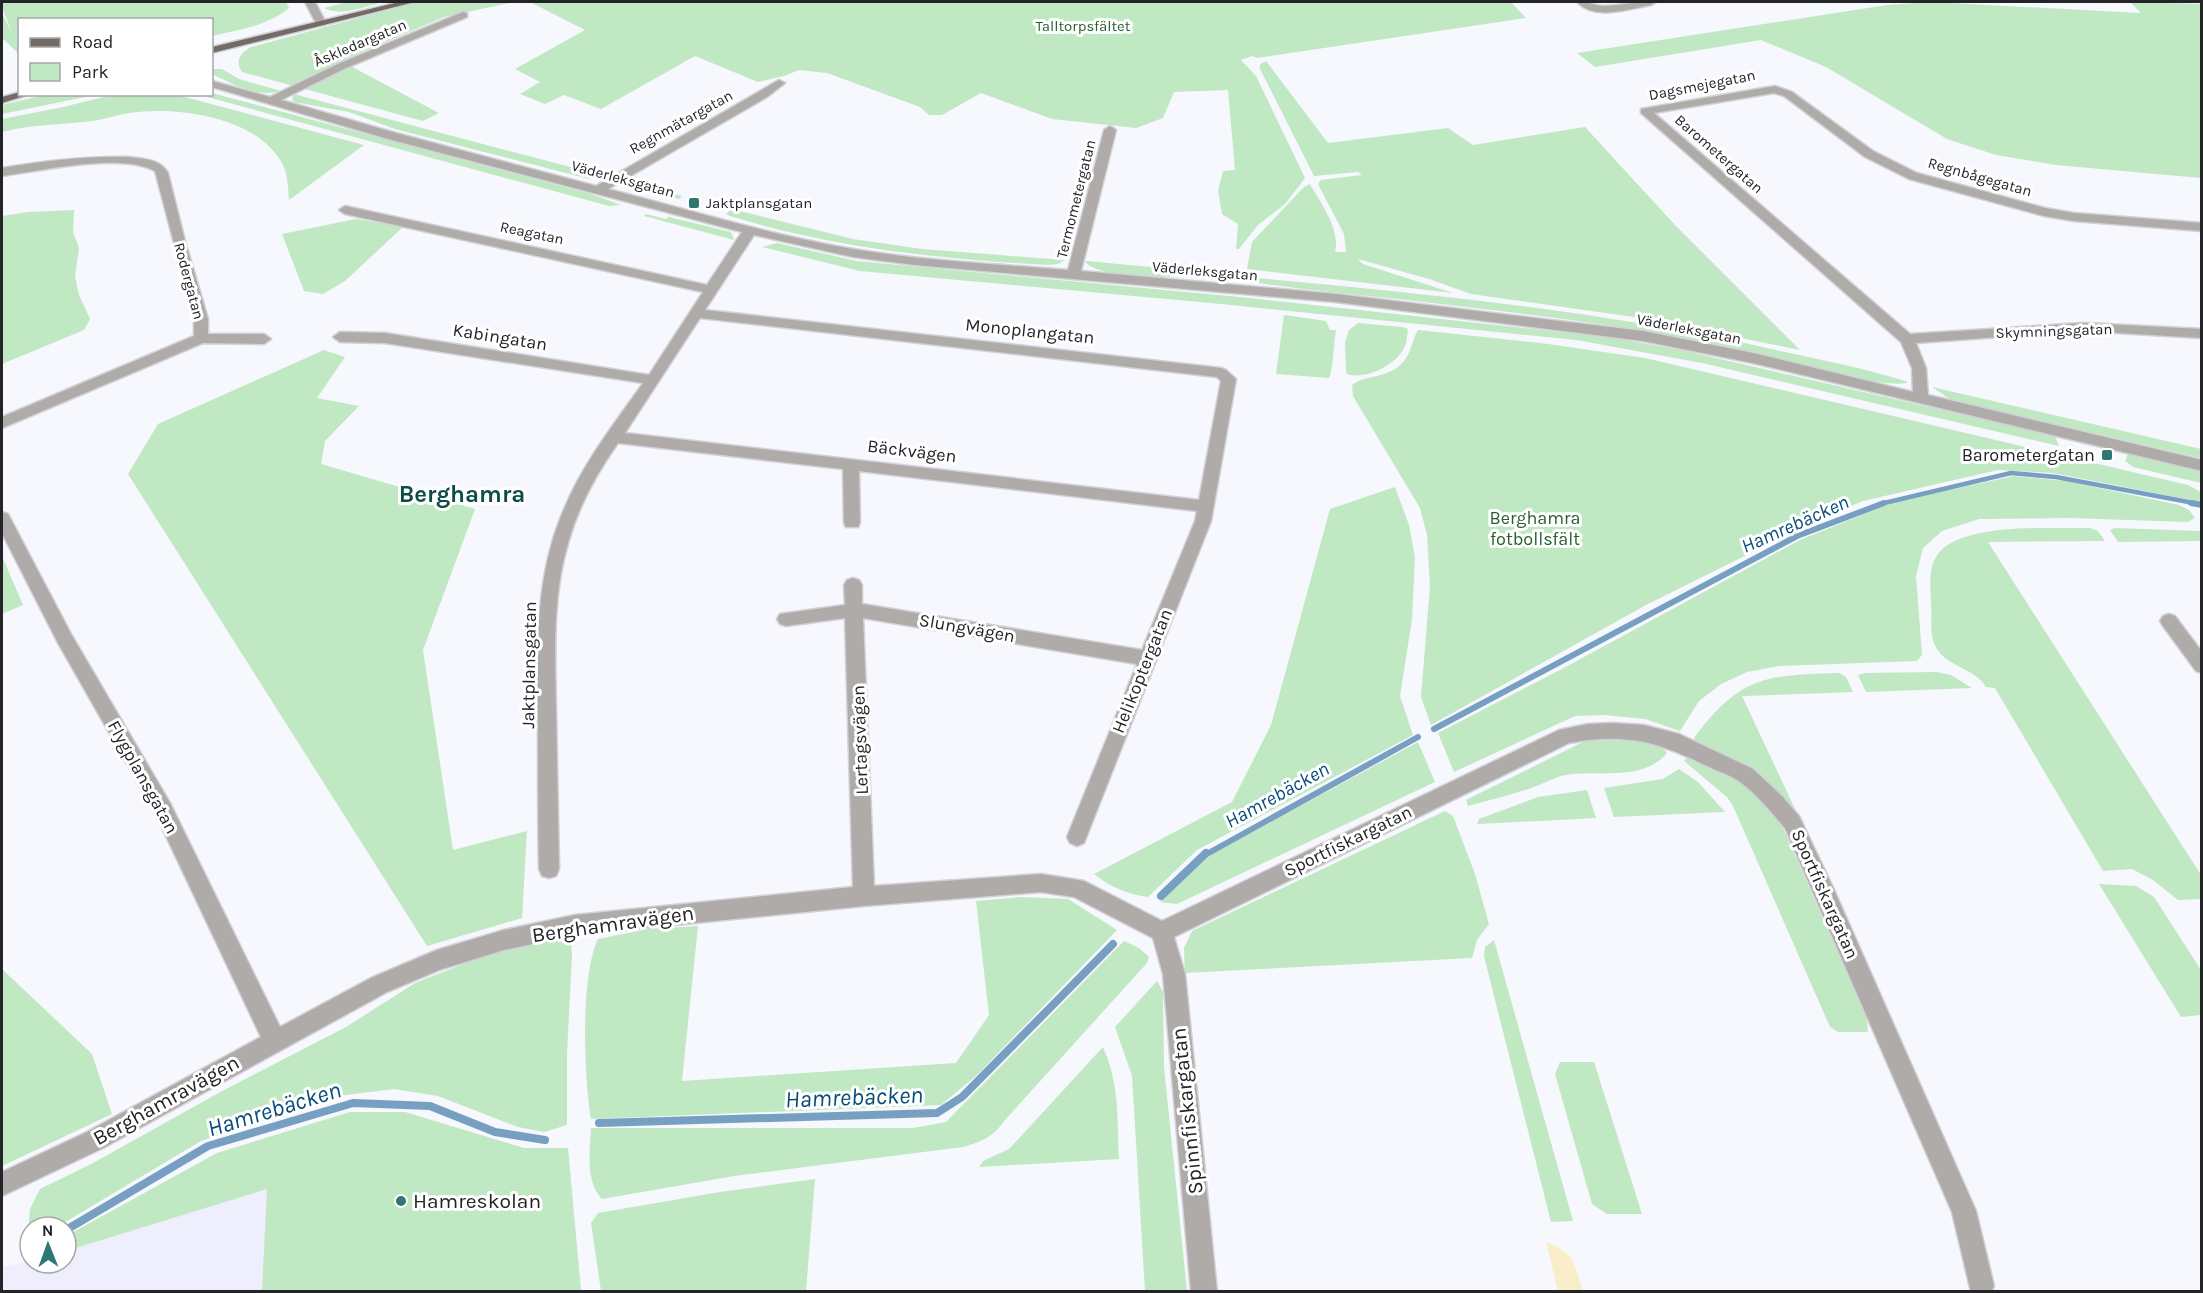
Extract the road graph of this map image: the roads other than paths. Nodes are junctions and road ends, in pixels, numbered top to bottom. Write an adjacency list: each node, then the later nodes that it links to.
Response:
1 (310, 2): 6 (street)
2 (410, 2): 6 (main road)
3 (1582, 2): 4 (street)
4 (1651, 2)
5 (463, 15): 13 (street, Åskledargatan)
6 (321, 23): 7 (main road)
7 (213, 50)
8 (779, 83): 17 (street, Regnmätargatan)
9 (213, 84): 13 (street, Väderleksgatan)
10 (1775, 89): 14 (street, Dagsmejegatan); 19 (street, Regnbågegatan)
11 (18, 96): 12 (main road)
12 (2, 100)
13 (271, 101): 17 (street, Väderleksgatan)
14 (1652, 118): 28 (street, Barometergatan)
15 (1110, 130): 21 (street, Termometergatan)
16 (2, 172): 25 (street, Rodergatan)
17 (598, 189): 20 (street, Väderleksgatan)
18 (345, 210): 22 (street, Reagatan)
19 (2202, 227)
20 (750, 230): 21 (street, Väderleksgatan); 22 (street, Jaktplansgatan)
21 (1073, 276): 30 (street, Väderleksgatan)
22 (711, 290): 23 (street, Jaktplansgatan)
23 (696, 313): 29 (street, Jaktplansgatan); 35 (street, Monoplangatan)
24 (2202, 334): 28 (street, Skymningsgatan)
25 (201, 338): 27 (street); 31 (street, Rodergatan)
26 (339, 338): 29 (street, Kabingatan)
27 (264, 339)
28 (1907, 339): 30 (street, Barometergatan)
29 (653, 380): 32 (street, Jaktplansgatan)
30 (1920, 399): 34 (street, Väderleksgatan)
31 (2, 423)
32 (615, 437): 33 (street, Bäckvägen); 45 (street, Jaktplansgatan)
33 (850, 463): 35 (street, Bäckvägen); 37 (street)
34 (2202, 466)
35 (1204, 506): 42 (street, Helikoptergatan)
36 (2, 518): 48 (street, Flygplansgatan)
37 (852, 523)
38 (853, 585): 39 (street, Lertagsvägen)
39 (856, 610): 40 (street, Slungvägen); 42 (street, Slungvägen); 46 (street, Lertagsvägen)
40 (786, 619)
41 (2169, 621): 43 (street)
42 (1146, 658): 44 (street, Helikoptergatan)
43 (2202, 666)
44 (1077, 837)
45 (549, 869)
46 (864, 896): 47 (street, Berghamravägen); 48 (street, Berghamravägen)
47 (1162, 932): 50 (street, Sportfiskargatan); 51 (street, Spinnfiskargatan)
48 (274, 1040): 49 (street, Berghamravägen)
49 (2, 1184)
50 (1981, 1286)
51 (1204, 1292)

